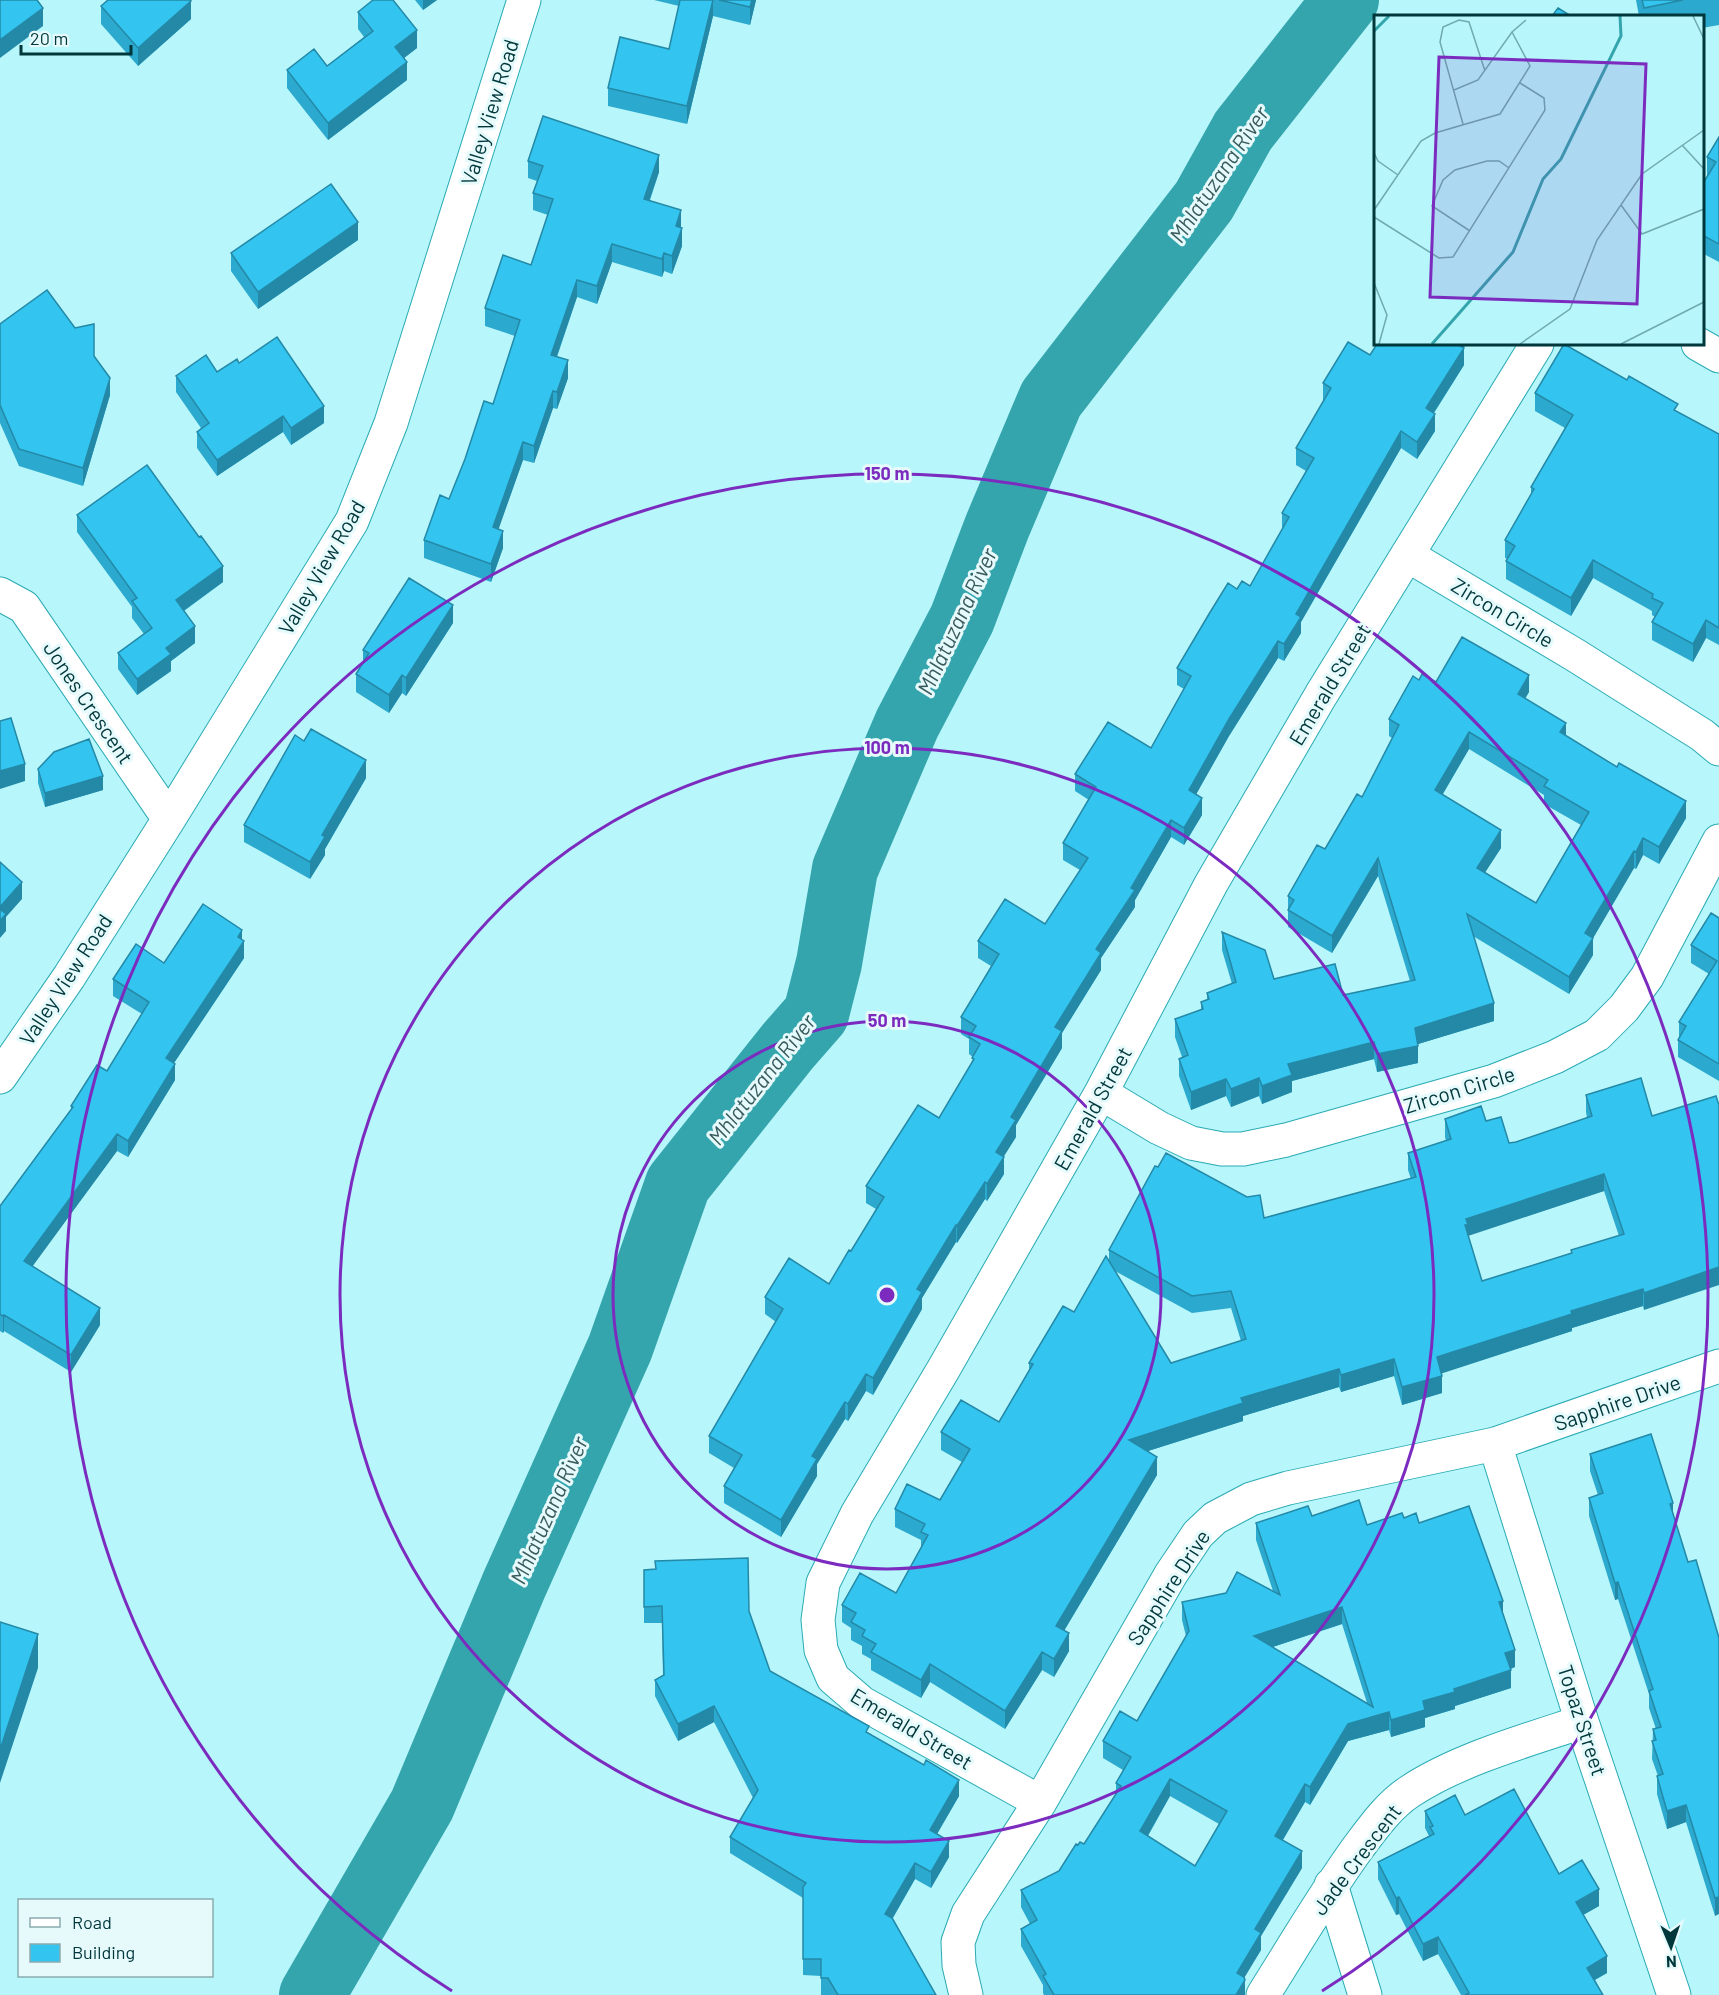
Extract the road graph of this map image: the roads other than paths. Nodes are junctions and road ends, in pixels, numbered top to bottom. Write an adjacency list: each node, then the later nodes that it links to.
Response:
1 (524, 0): 8 (street, Valley View Road)
2 (1536, 345): 5 (street, Emerald Street)
3 (1700, 345): 4 (street)
4 (1719, 356)
5 (1407, 555): 7 (street, Zircon Circle); 11 (street, Emerald Street)
6 (0, 594): 8 (street, Jones Crescent)
7 (1719, 749)
8 (169, 819): 10 (street, Valley View Road)
9 (1719, 841): 11 (street, Zircon Circle)
10 (0, 1077)
11 (1101, 1094): 15 (street, Emerald Street)
12 (1719, 1366): 13 (street, Sapphire Drive)
13 (1495, 1444): 14 (street, Topaz Street); 15 (street, Sapphire Drive)
14 (1582, 1722): 16 (street, Jade Crescent); 20 (street, Topaz Street)
15 (1040, 1802): 17 (street, Sapphire Drive)
16 (1331, 1885): 18 (street, Jade Crescent); 19 (street)
17 (966, 1995)
18 (1263, 1995)
19 (1365, 1995)
20 (1674, 1995)

